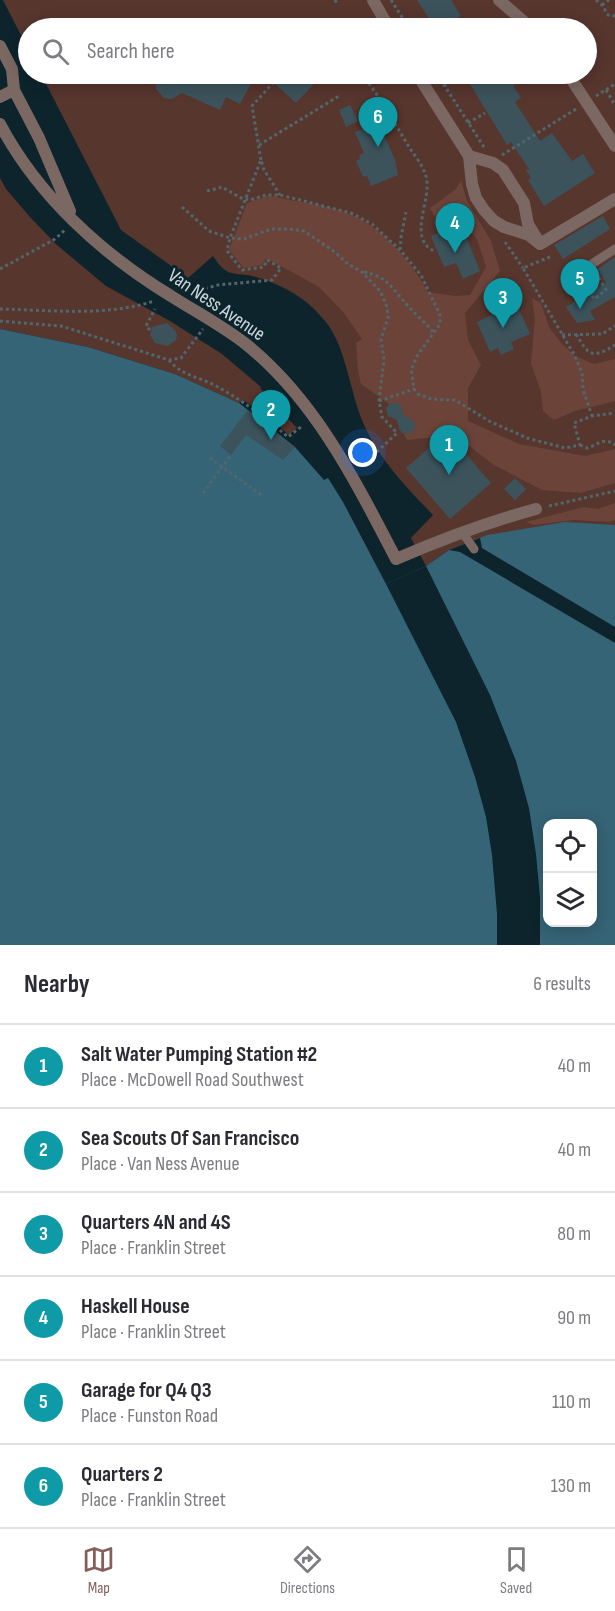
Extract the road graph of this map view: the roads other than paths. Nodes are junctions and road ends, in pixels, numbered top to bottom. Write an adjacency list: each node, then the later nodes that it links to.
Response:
1 (373, 0): 3 (street)
2 (499, 0): 4 (street)
3 (383, 18)
4 (520, 18)
5 (0, 46): 8 (street, Van Ness Avenue)
6 (423, 84): 12 (street)
7 (575, 84): 11 (street)
8 (14, 90): 9 (street); 14 (street, Van Ness Avenue)
9 (0, 97)
10 (0, 124): 14 (street, Van Ness Avenue)
11 (615, 146)
12 (469, 156): 15 (street); 15 (street)
13 (615, 199): 15 (street)
14 (74, 220): 19 (street, Van Ness Avenue)
15 (540, 244)
16 (615, 249): 17 (lane)
17 (587, 267)
18 (536, 509): 19 (street)
19 (462, 532): 20 (lane)
20 (474, 549)

